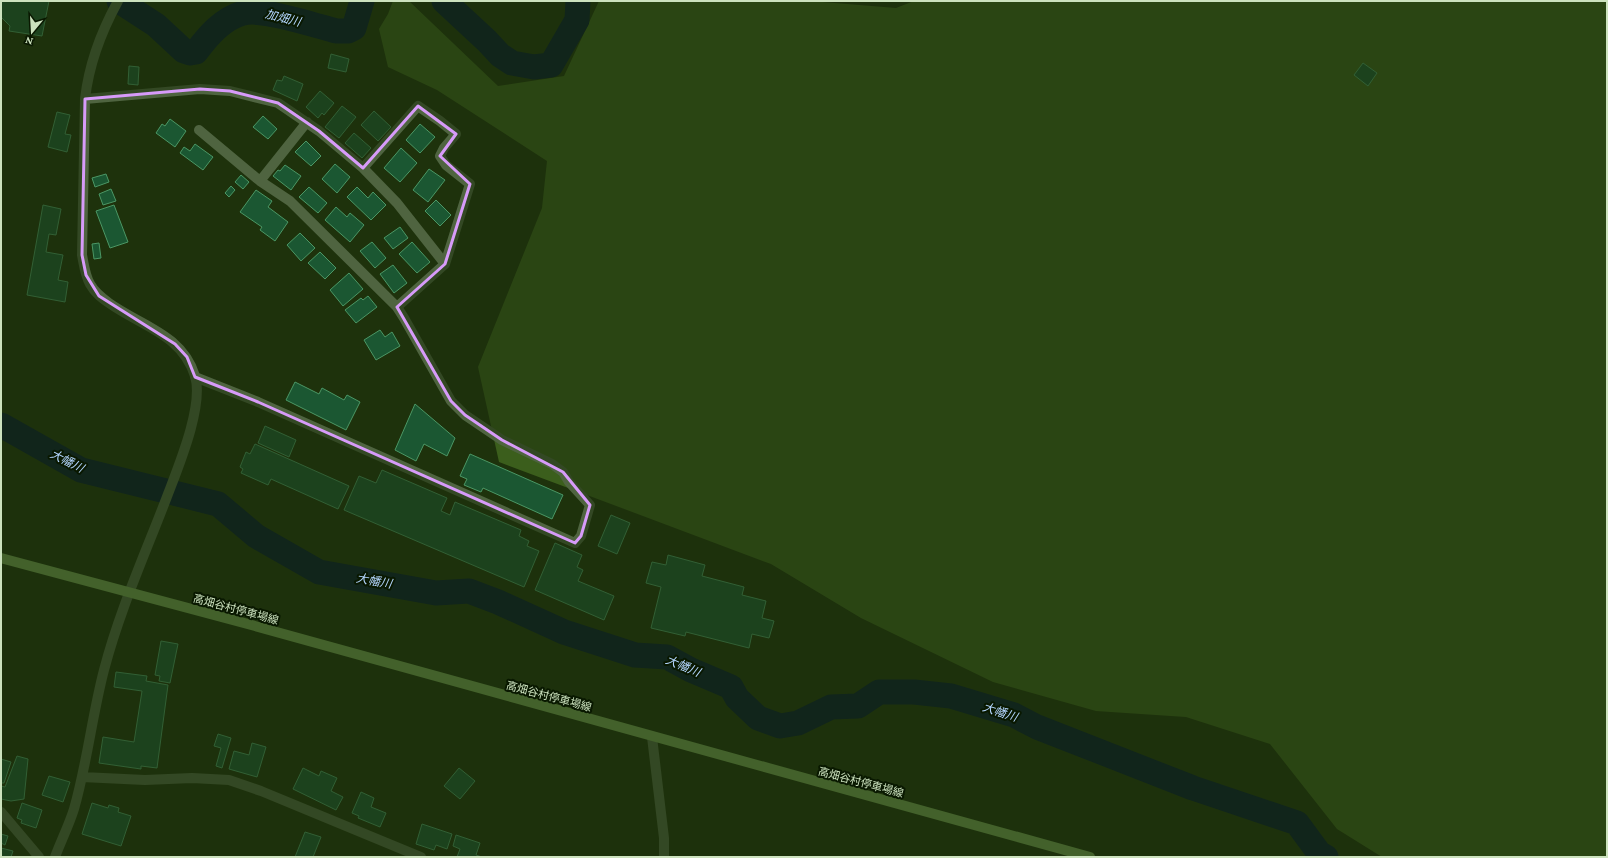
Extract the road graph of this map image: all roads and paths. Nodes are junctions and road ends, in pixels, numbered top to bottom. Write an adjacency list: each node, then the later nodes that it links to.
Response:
1 (118, 1): 2 (street)
2 (85, 99): 3 (street); 9 (street)
3 (307, 122): 5 (street); 6 (street)
4 (199, 130): 6 (street)
5 (363, 168): 7 (street); 7 (street)
6 (260, 181): 8 (street)
7 (445, 264): 8 (street)
8 (397, 307): 9 (street)
9 (195, 377): 11 (street)
10 (1, 558): 11 (main road, 高畑谷村停車場線)
11 (129, 593): 12 (main road, 高畑谷村停車場線); 13 (street)
12 (652, 737): 18 (street); 19 (main road, 高畑谷村停車場線)
13 (82, 777): 16 (street); 17 (street)
14 (1, 812): 15 (street)
15 (40, 857)
16 (56, 857)
17 (421, 857)
18 (664, 857)
19 (1090, 857)

